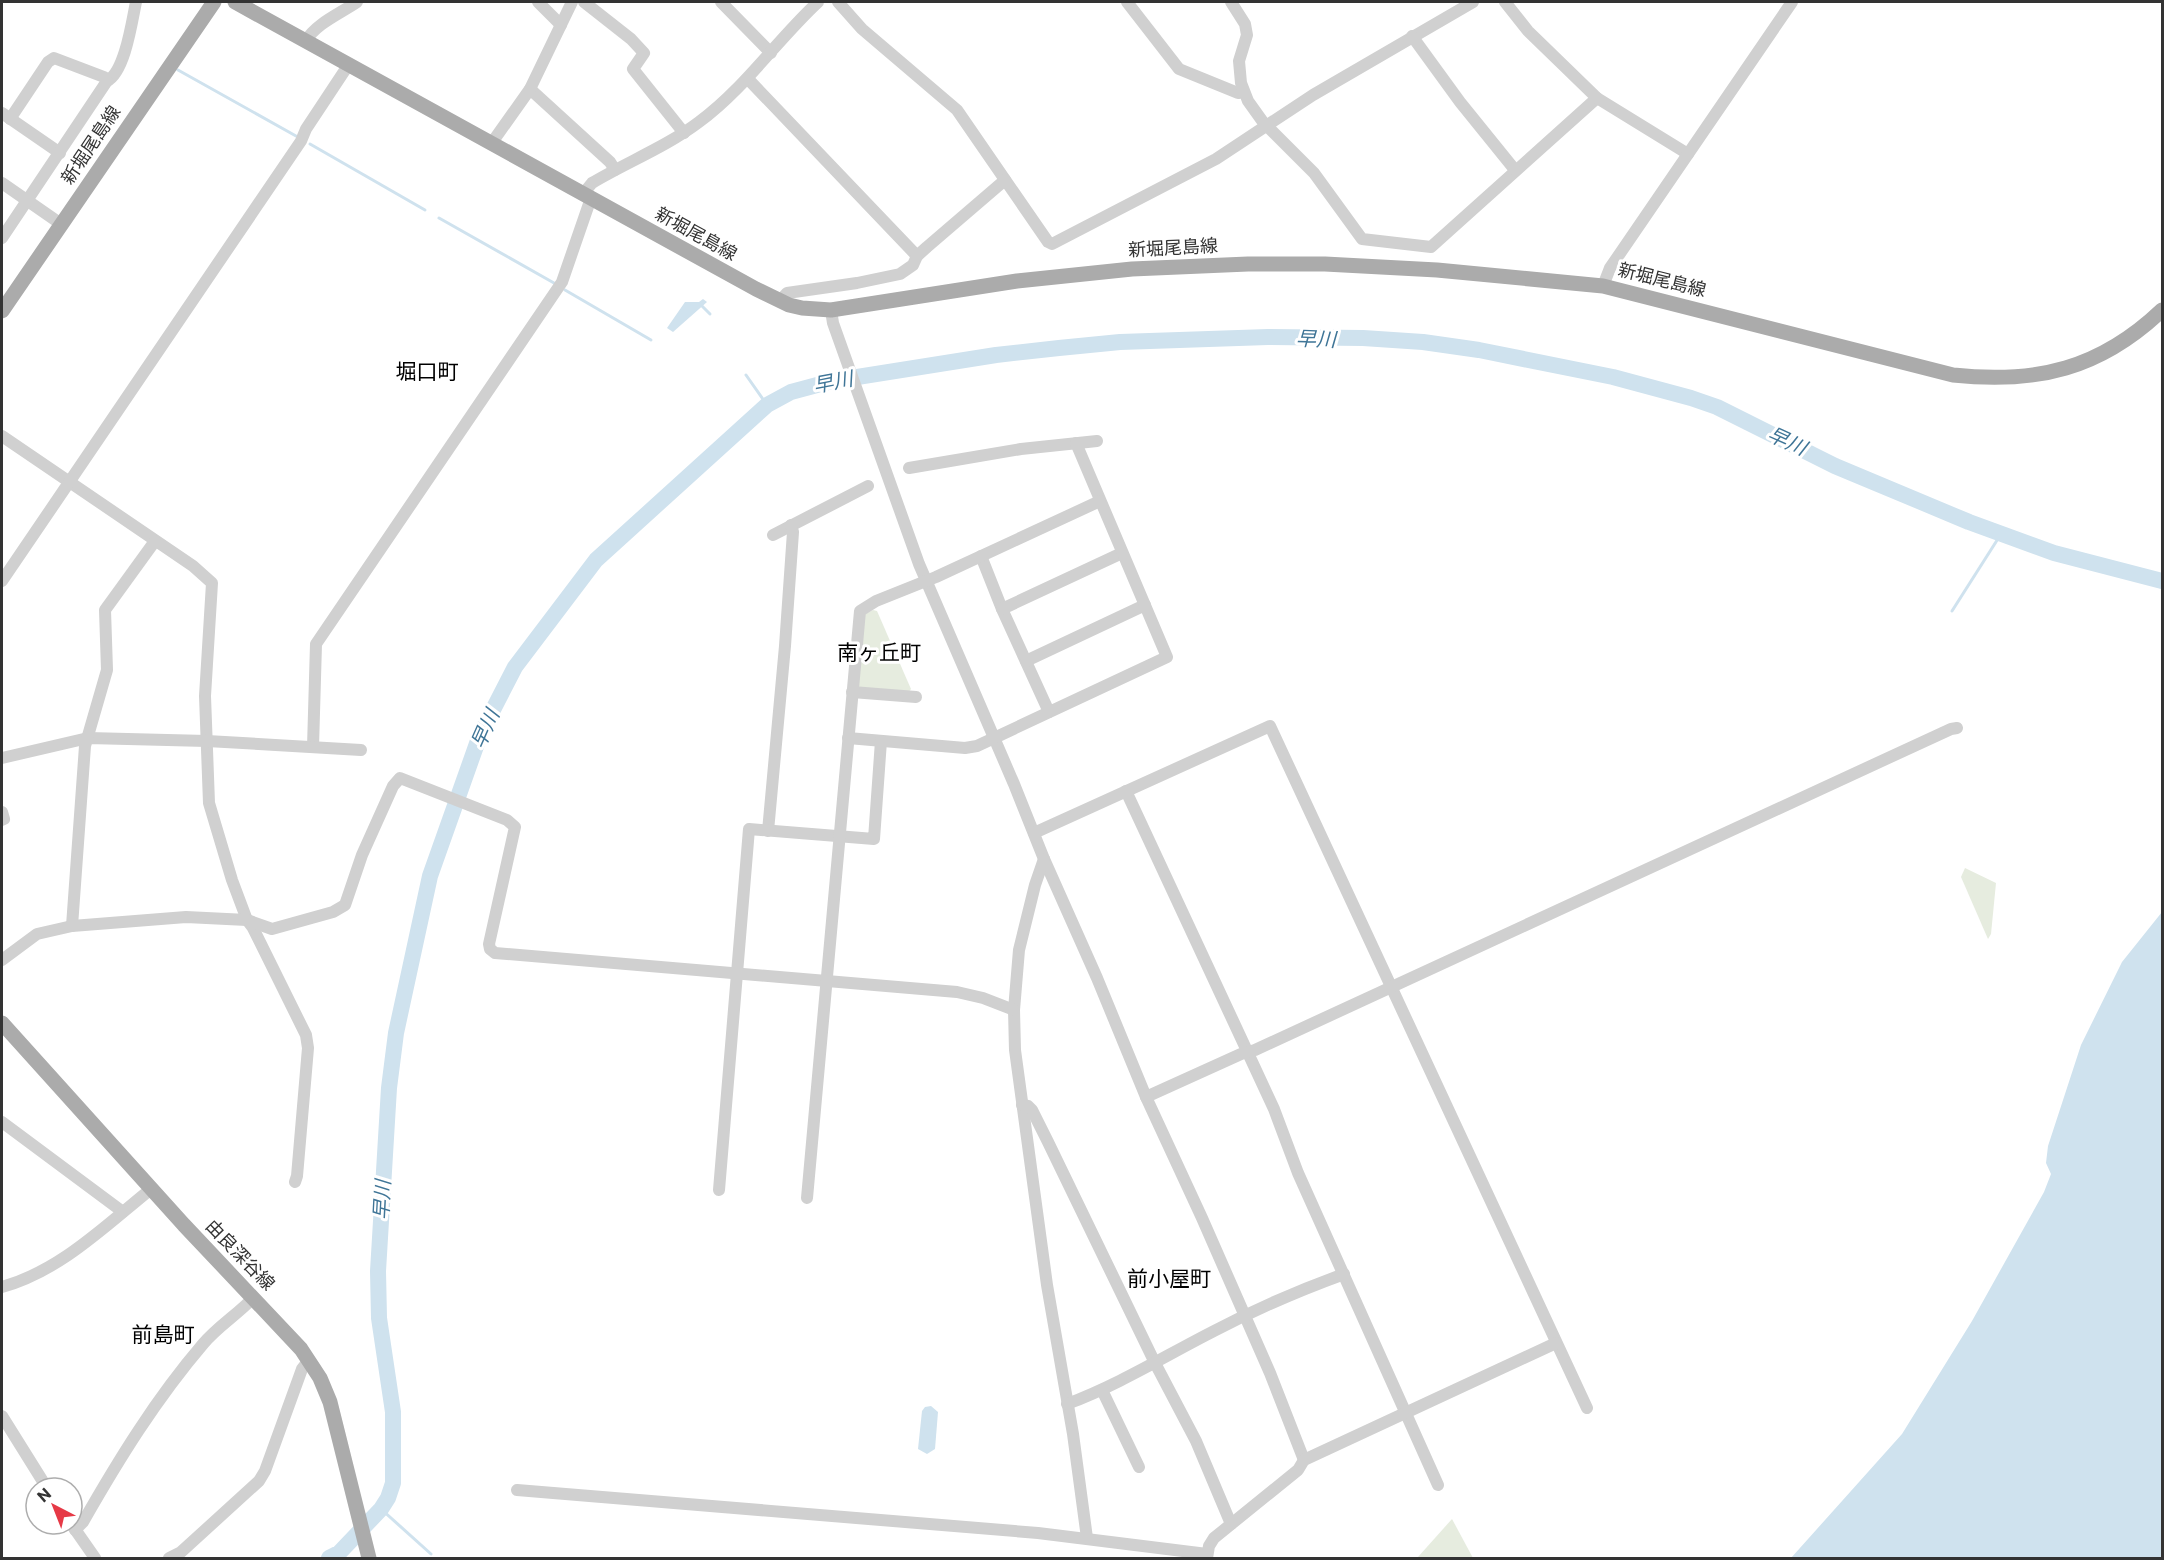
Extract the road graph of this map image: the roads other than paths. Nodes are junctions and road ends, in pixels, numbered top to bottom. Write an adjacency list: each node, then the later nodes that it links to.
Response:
1 (136, 2): 22 (street)
2 (214, 2): 38 (main road, 新堀尾島線)
3 (235, 2): 18 (main road, 新堀尾島線)
4 (357, 2): 18 (street)
5 (538, 2): 16 (street)
6 (572, 2): 16 (street)
7 (584, 2): 28 (street)
8 (721, 2): 19 (street)
9 (818, 2): 19 (street)
10 (838, 2): 34 (street)
11 (1127, 2): 24 (street)
12 (1231, 2): 24 (street)
13 (1473, 2): 17 (street)
14 (1505, 2): 25 (street)
15 (1792, 2): 31 (street)
16 (561, 25): 23 (street)
17 (1412, 36): 27 (street); 33 (street)
18 (306, 41): 20 (main road, 新堀尾島線)
19 (771, 53): 21 (street)
20 (349, 64): 29 (main road, 新堀尾島線); 50 (street)
21 (748, 79): 28 (street); 40 (street)
22 (107, 81): 26 (street); 30 (street)
23 (530, 89): 29 (street); 32 (street)
24 (1244, 92): 27 (street)
25 (1597, 98): 31 (street); 33 (street)
26 (6, 116): 30 (street)
27 (1268, 126): 33 (street); 34 (street)
28 (684, 133): 32 (street)
29 (491, 144): 36 (main road, 新堀尾島線)
30 (60, 153): 37 (street)
31 (1688, 154): 41 (street)
32 (615, 170): 36 (street)
33 (1515, 170)
34 (1005, 180): 40 (street)
35 (2, 183): 37 (street)
36 (587, 196): 42 (main road, 新堀尾島線); 72 (street)
37 (27, 200): 38 (street); 39 (street)
38 (61, 224): 43 (main road, 新堀尾島線)
39 (2, 238)
40 (917, 256): 42 (street)
41 (1603, 286): 44 (main road, 新堀尾島線); 45 (main road, 新堀尾島線)
42 (780, 301): 44 (main road, 新堀尾島線)
43 (2, 310)
44 (831, 310): 58 (street)
45 (2163, 310)
46 (2, 436): 50 (street)
47 (1098, 441): 48 (street)
48 (1076, 443): 49 (street); 52 (street)
49 (909, 468)
50 (70, 482): 55 (street); 59 (street)
51 (868, 486): 53 (street)
52 (1100, 501): 56 (street); 57 (street)
53 (791, 525): 54 (street); 78 (street)
54 (773, 535)
55 (155, 541): 67 (street); 70 (street)
56 (1122, 553): 60 (street); 61 (street)
57 (981, 556): 58 (street); 61 (street)
58 (926, 580): 63 (street); 69 (street)
59 (2, 581)
60 (1145, 605): 62 (street); 65 (street)
61 (1002, 609): 62 (street)
62 (1026, 661): 65 (street)
63 (852, 692): 64 (street); 68 (street)
64 (916, 697)
65 (1049, 712): 69 (street)
66 (1957, 728): 87 (street)
67 (88, 738): 70 (street); 74 (street); 83 (street)
68 (848, 738): 71 (street); 80 (street)
69 (994, 738): 71 (street); 79 (street)
70 (207, 741): 72 (street); 82 (street)
71 (881, 741): 80 (street)
72 (313, 747): 73 (street)
73 (361, 750)
74 (2, 758)
75 (1126, 791): 79 (street); 87 (street); 90 (street)
76 (2, 812): 77 (street)
77 (2, 820)
78 (768, 831): 80 (street); 85 (street)
79 (1034, 833): 81 (street)
80 (839, 837): 86 (street)
81 (1044, 859): 88 (street); 91 (street)
82 (247, 920): 83 (street); 85 (street); 94 (street)
83 (72, 926): 84 (street)
84 (2, 960)
85 (738, 973): 86 (street); 96 (street)
86 (827, 982): 88 (street); 97 (street)
87 (1392, 987): 90 (street); 103 (street)
88 (1014, 1010): 92 (street)
89 (2, 1023): 95 (main road, 由良深谷線)
90 (1248, 1053): 91 (street); 99 (street)
91 (1146, 1097): 102 (street)
92 (1022, 1105): 105 (street); 107 (street)
93 (2, 1122): 98 (street)
94 (295, 1182)
95 (151, 1189): 98 (street); 101 (main road, 由良深谷線)
96 (719, 1190)
97 (807, 1198)
98 (123, 1212): 100 (street)
99 (1344, 1274): 102 (street); 109 (street)
100 (2, 1287)
101 (253, 1298): 104 (main road, 由良深谷線); 116 (street)
102 (1244, 1316): 105 (street); 111 (street)
103 (1556, 1343): 108 (street); 109 (street)
104 (309, 1360): 122 (street); 123 (main road, 由良深谷線)
105 (1155, 1363): 106 (street); 117 (street)
106 (1102, 1390): 107 (street); 112 (street)
107 (1067, 1404): 119 (street)
108 (1587, 1408)
109 (1405, 1412): 111 (street); 114 (street)
110 (2, 1416): 113 (street)
111 (1304, 1460): 117 (street)
112 (1139, 1467)
113 (40, 1476)
114 (1438, 1485)
115 (517, 1490): 119 (street)
116 (84, 1520)
117 (1231, 1524): 120 (street)
118 (79, 1536): 121 (street)
119 (1087, 1538): 120 (street)
120 (1207, 1556)
121 (95, 1558)
122 (169, 1558)
123 (369, 1558)

